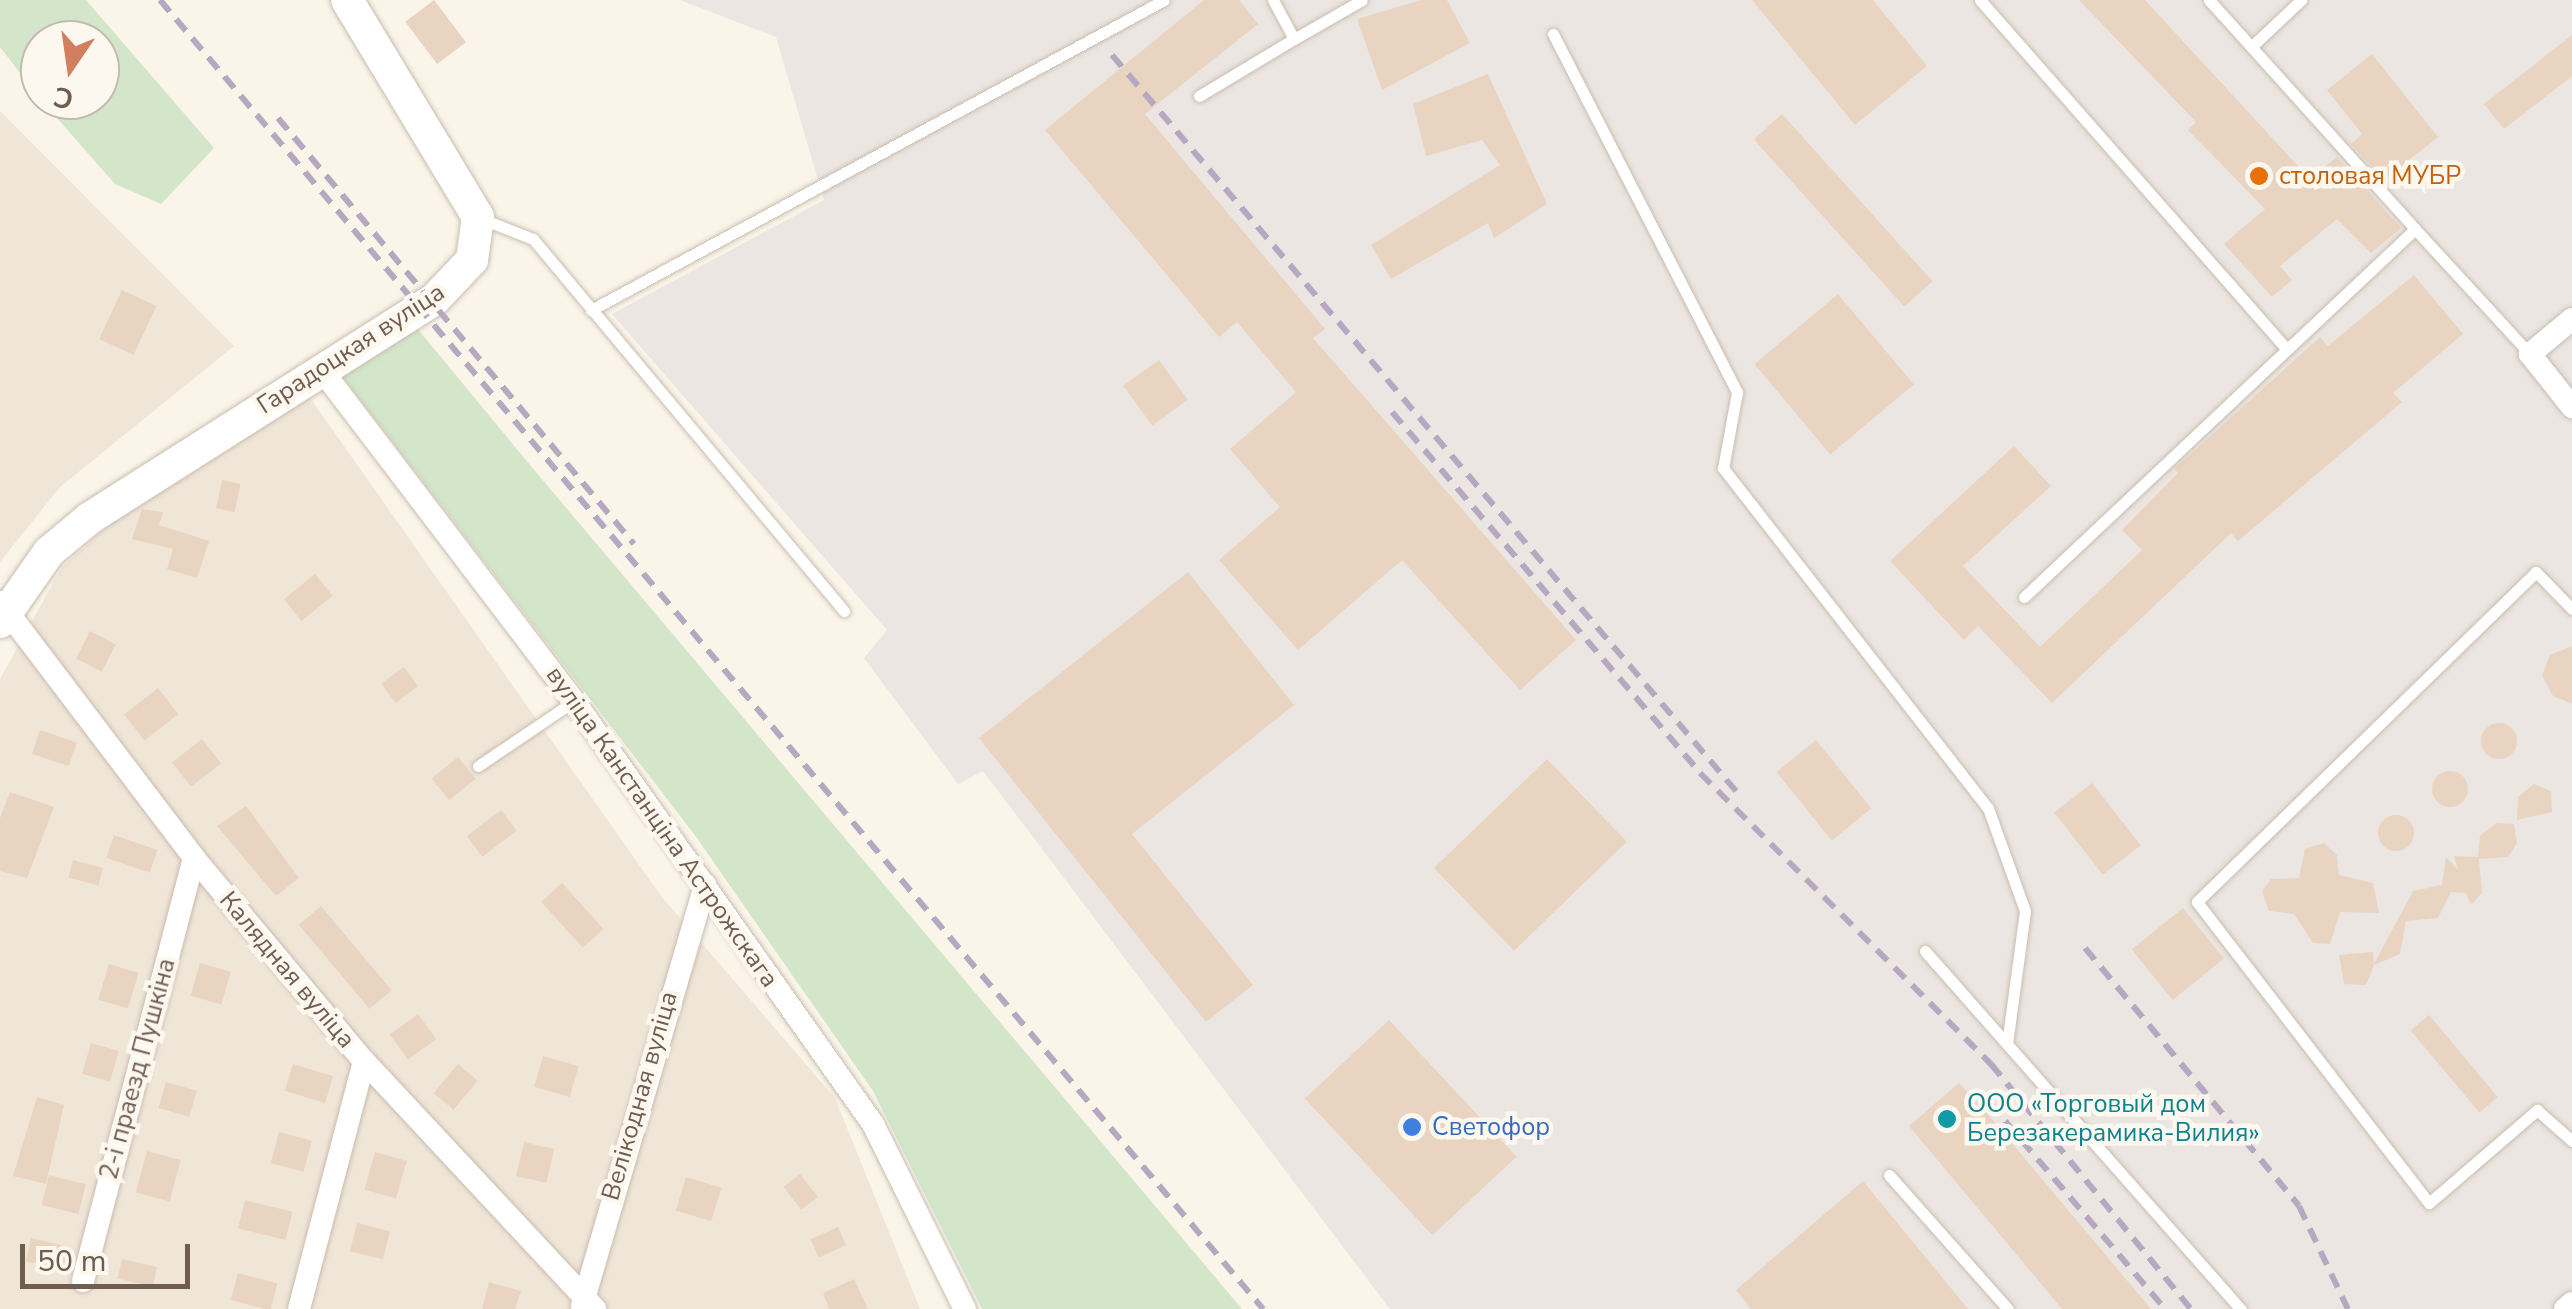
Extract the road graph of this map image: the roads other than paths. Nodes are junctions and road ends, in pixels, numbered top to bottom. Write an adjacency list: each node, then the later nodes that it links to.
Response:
1 (347, 0): 12 (street)
2 (1164, 0): 14 (lane)
3 (1273, 0): 9 (lane)
4 (1362, 0): 9 (lane)
5 (1980, 0): 16 (lane)
6 (2209, 0): 10 (lane)
7 (2301, 0): 10 (lane)
8 (1554, 34): 29 (lane)
9 (1294, 39): 11 (lane)
10 (2252, 47): 13 (lane)
11 (1199, 96)
12 (478, 217): 14 (lane); 18 (street, Гарадоцкая вуліца)
13 (2415, 229): 16 (lane); 17 (lane)
14 (591, 310): 23 (lane)
15 (2572, 318): 17 (street)
16 (2285, 348): 20 (lane)
17 (2530, 354): 19 (street)
18 (321, 369): 22 (street, Гарадоцкая вуліца); 24 (street, вуліца Канстанціна Астрожскага)
19 (2572, 406)
20 (2024, 597)
21 (2572, 608): 31 (lane)
22 (2, 611): 26 (street, Калядная вуліца)
23 (844, 611)
24 (574, 701): 25 (lane); 27 (street, вуліца Канстанціна Астрожскага)
25 (478, 766)
26 (194, 858): 30 (street, Калядная вуліца); 33 (street, 2-і праезд Пушкіна)
27 (705, 885): 35 (street, Велікодная вуліца); 37 (street, вуліца Канстанціна Астрожскага)
28 (1925, 951): 29 (lane)
29 (2007, 1044): 39 (lane)
30 (364, 1061): 35 (street, Калядная вуліца); 36 (street)
31 (2572, 1141)
32 (1889, 1175): 38 (lane)
33 (83, 1281)
34 (2572, 1303): 40 (street)
35 (587, 1304)
36 (300, 1309)
37 (965, 1309)
38 (2008, 1309)
39 (2241, 1309)
40 (2566, 1309)

